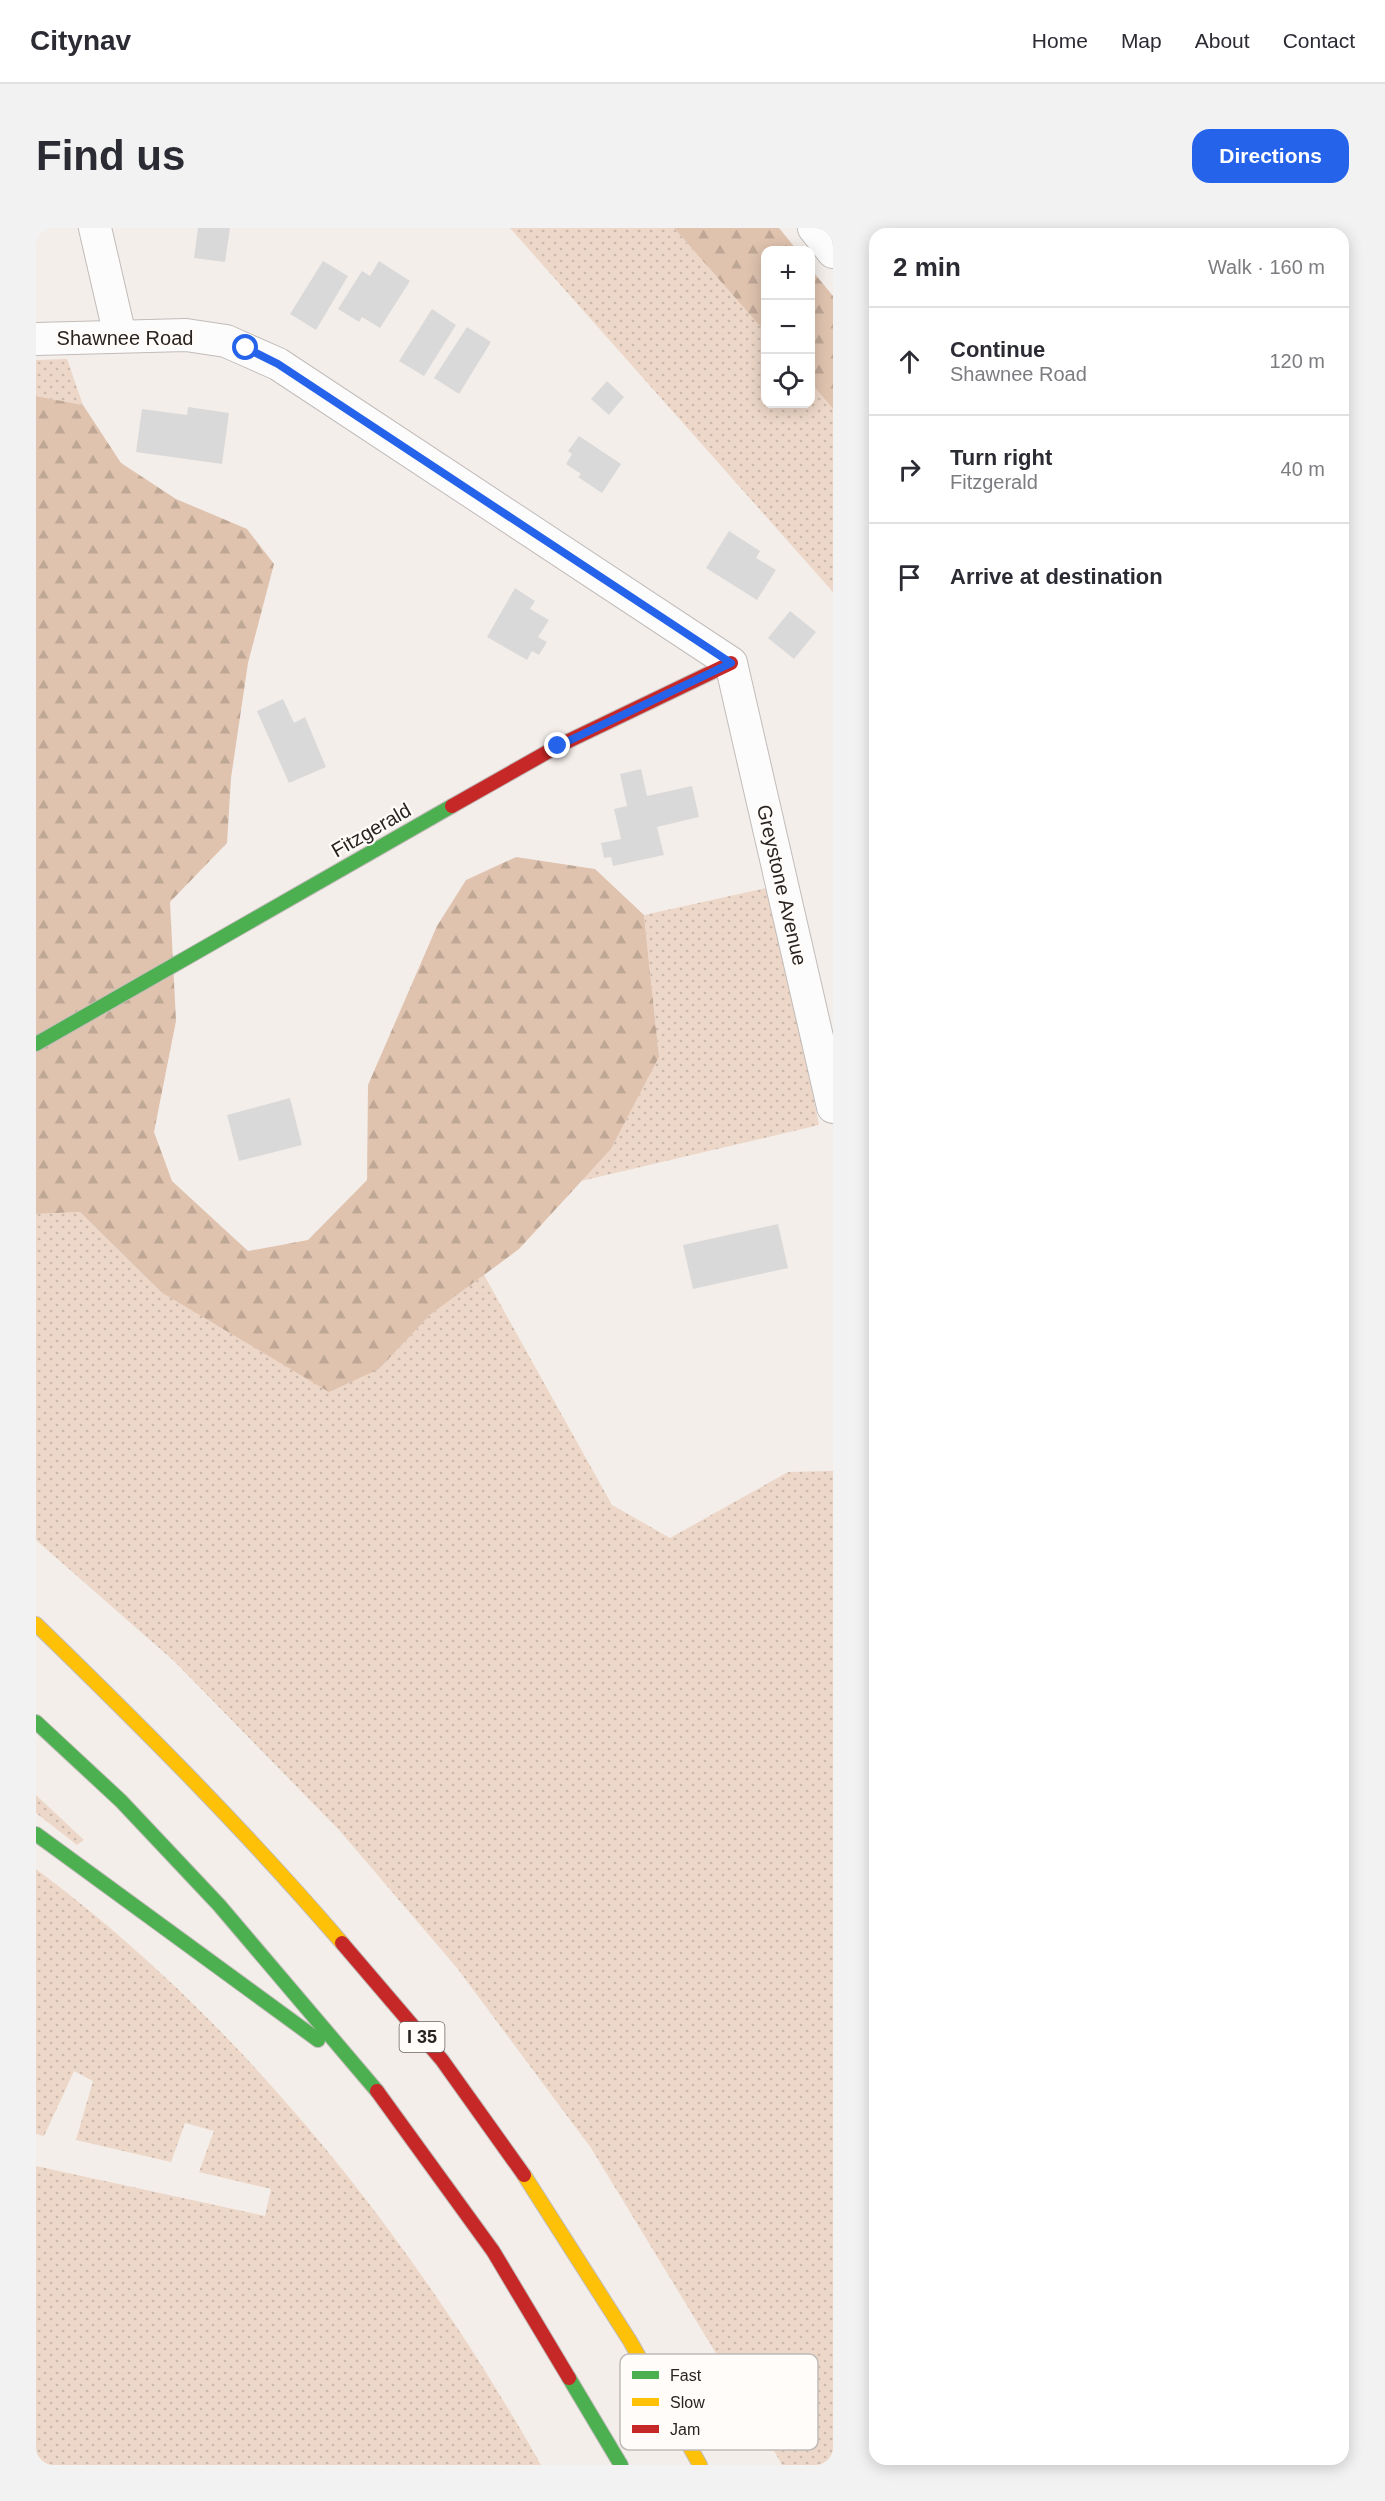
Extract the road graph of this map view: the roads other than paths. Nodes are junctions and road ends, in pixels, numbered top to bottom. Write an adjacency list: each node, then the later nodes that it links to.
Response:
1 (95, 228): 4 (street)
2 (814, 228): 3 (street)
3 (833, 252)
4 (120, 336): 5 (street, Shawnee Road); 6 (street, Shawnee Road)
5 (36, 339)
6 (731, 663): 7 (main road, Fitzgerald); 8 (street, Greystone Avenue)
7 (36, 1044)
8 (833, 1107)
9 (36, 1624): 13 (main road, I 35)
10 (36, 1722): 12 (main road)
11 (36, 1833): 12 (main road)
12 (366, 2075): 15 (main road)
13 (637, 2354)
14 (691, 2450): 16 (main road, I 35)
15 (621, 2465)
16 (700, 2465)

